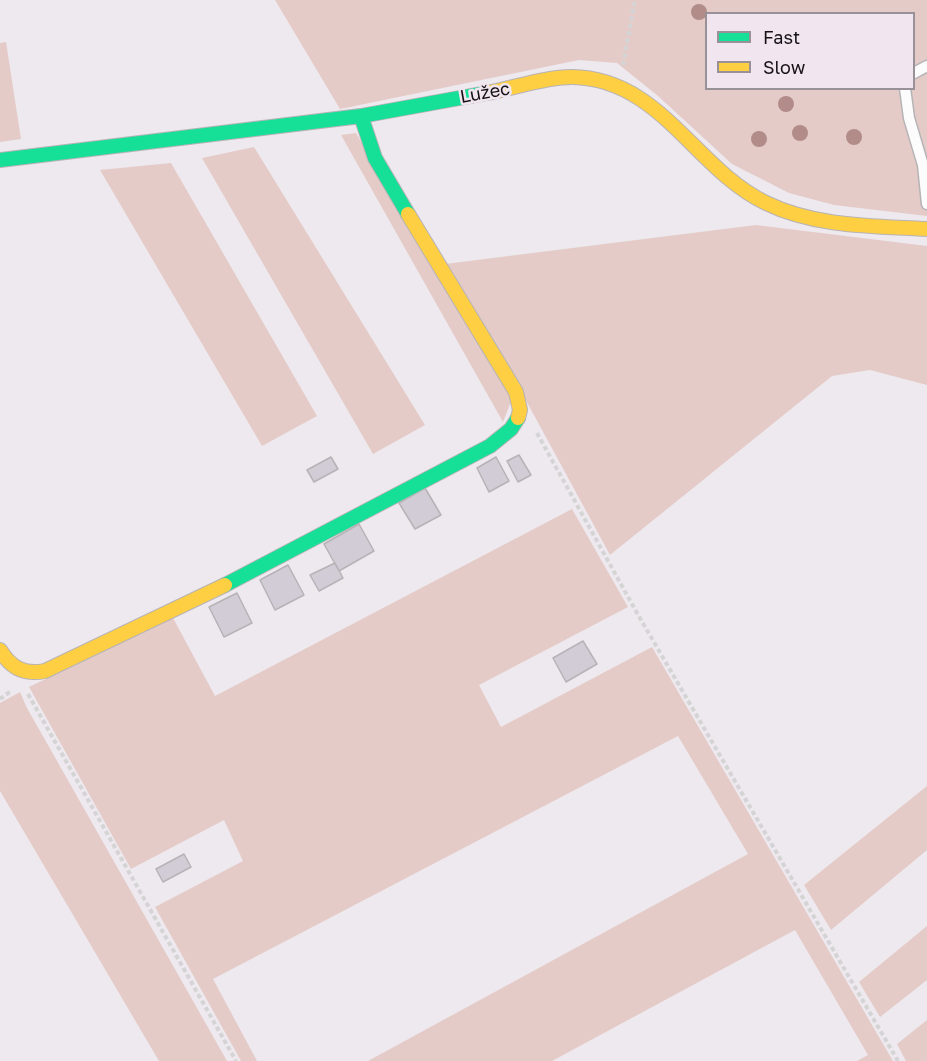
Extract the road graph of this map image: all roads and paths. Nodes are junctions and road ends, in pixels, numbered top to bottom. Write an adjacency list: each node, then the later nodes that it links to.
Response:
1 (635, 0): 2 (path)
2 (619, 86): 4 (street, Lužec); 7 (street, Lužec)
3 (905, 90): 6 (lane)
4 (361, 116): 5 (street, Lužec); 8 (street)
5 (0, 160)
6 (927, 204)
7 (927, 229)
8 (522, 406): 9 (street); 12 (path)
9 (0, 650)
10 (26, 691): 11 (path)
11 (236, 1061)
12 (898, 1061)

